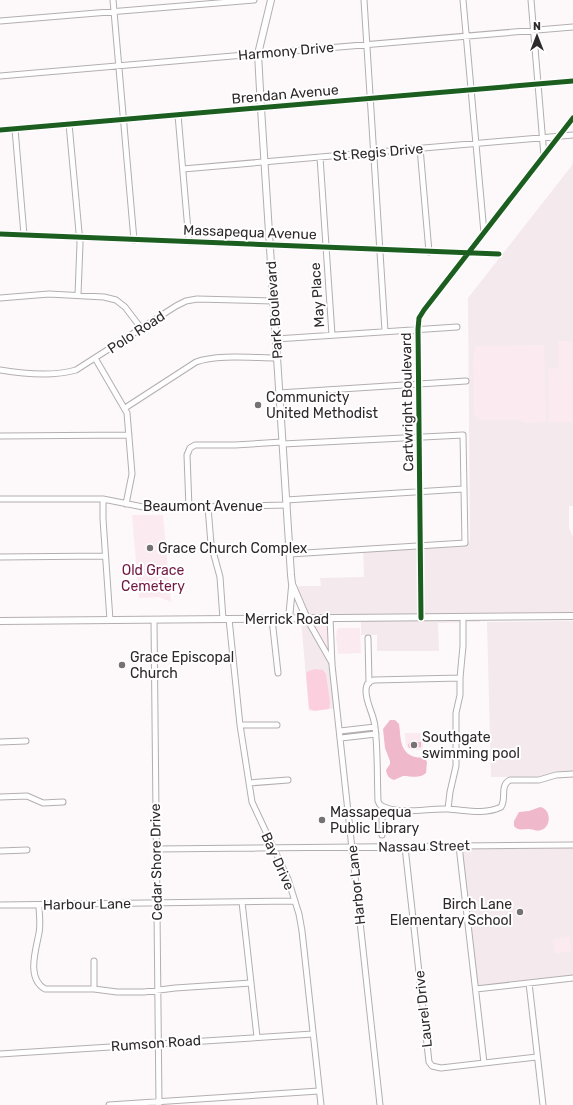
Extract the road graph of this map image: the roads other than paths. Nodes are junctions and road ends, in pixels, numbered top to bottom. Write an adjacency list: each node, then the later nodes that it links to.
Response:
1 (113, 0): 7 (street)
2 (254, 0): 7 (street)
3 (271, 0): 13 (main road, Park Boulevard)
4 (364, 0): 12 (street)
5 (463, 0): 11 (street)
6 (531, 0): 10 (street)
7 (114, 12): 8 (street); 14 (street)
8 (0, 21)
9 (573, 27): 10 (street, Harmony Drive)
10 (534, 30): 11 (street, Harmony Drive); 17 (street)
11 (466, 36): 12 (street, Harmony Drive); 18 (street)
12 (367, 44): 13 (street, Harmony Drive); 19 (street)
13 (258, 54): 14 (street, Harmony Drive); 20 (main road, Park Boulevard)
14 (119, 66): 15 (street, Harmony Drive); 23 (street)
15 (0, 76)
16 (573, 82): 17 (street, Brendan Avenue)
17 (538, 84): 18 (street, Brendan Avenue); 29 (street)
18 (470, 90): 19 (street, Brendan Avenue); 30 (street)
19 (371, 98): 20 (street, Brendan Avenue); 32 (street)
20 (261, 108): 21 (street, Brendan Avenue); 35 (main road, Park Boulevard)
21 (178, 115): 23 (street, Brendan Avenue); 36 (street)
22 (573, 118): 28 (street, Cartwright Boulevard)
23 (123, 119): 24 (street, Brendan Avenue); 41 (street)
24 (69, 124): 25 (street, Brendan Avenue); 40 (street)
25 (15, 129): 26 (street, Brendan Avenue); 39 (street)
26 (0, 130)
27 (573, 134): 28 (street, St Regis Drive)
28 (559, 136): 29 (street, St Regis Drive); 33 (street, Cartwright Boulevard)
29 (543, 137): 30 (street, St Regis Drive); 33 (street)
30 (475, 143): 31 (street, St Regis Drive); 37 (street)
31 (420, 148): 32 (street, St Regis Drive); 46 (street)
32 (374, 152): 34 (street, St Regis Drive); 45 (street)
33 (544, 156): 37 (street, Cartwright Boulevard)
34 (320, 157): 35 (street, St Regis Drive); 44 (street, May Place)
35 (265, 162): 36 (street, St Regis Drive); 43 (main road, Park Boulevard)
36 (183, 169): 42 (street)
37 (484, 233): 47 (street, Cartwright Boulevard)
38 (0, 234): 39 (street, Massapequa Avenue)
39 (24, 235): 40 (street, Massapequa Avenue)
40 (78, 237): 41 (street, Massapequa Avenue); 49 (street)
41 (134, 240): 42 (street, Massapequa Avenue)
42 (189, 242): 43 (street, Massapequa Avenue)
43 (270, 245): 44 (street, Massapequa Avenue); 51 (main road, Park Boulevard)
44 (326, 247): 45 (street, Massapequa Avenue); 56 (street, May Place)
45 (380, 250): 46 (street, Massapequa Avenue); 55 (street)
46 (429, 252): 47 (street, Massapequa Avenue)
47 (468, 253): 48 (street, Massapequa Avenue); 54 (street, Cartwright Boulevard)
48 (498, 254)
49 (78, 295): 50 (street); 53 (street)
50 (0, 298)
51 (274, 301): 53 (street, Polo Road); 57 (main road, Park Boulevard)
52 (457, 326): 54 (street)
53 (141, 328): 58 (street, Polo Road)
54 (418, 329): 55 (street); 62 (street, Cartwright Boulevard)
55 (385, 331): 56 (street)
56 (332, 335): 57 (street)
57 (276, 339): 59 (main road, Park Boulevard)
58 (95, 358): 60 (street, Polo Road); 64 (street)
59 (278, 358): 63 (main road, Park Boulevard); 64 (street)
60 (0, 370)
61 (466, 381): 62 (street)
62 (419, 383): 63 (street); 67 (street, Cartwright Boulevard)
63 (279, 392): 68 (main road, Park Boulevard)
64 (125, 408): 65 (street)
65 (129, 435): 66 (street); 74 (street)
66 (0, 436)
67 (420, 437): 68 (street); 69 (street); 70 (street, Cartwright Boulevard)
68 (283, 443): 73 (main road, Park Boulevard); 76 (street)
69 (463, 489): 70 (street, Beaumont Avenue); 77 (street)
70 (421, 492): 73 (street, Beaumont Avenue); 77 (street, Cartwright Boulevard)
71 (103, 498): 72 (street, Beaumont Avenue); 74 (street, Beaumont Avenue); 79 (street)
72 (0, 499)
73 (287, 503): 75 (street, Beaumont Avenue); 78 (main road, Park Boulevard)
74 (126, 504): 76 (street, Beaumont Avenue)
75 (208, 507): 76 (street, Beaumont Avenue); 86 (street, Bay Drive)
76 (189, 508)
77 (421, 546): 78 (street); 85 (street, Cartwright Boulevard)
78 (290, 554): 81 (main road, Park Boulevard)
79 (106, 556): 80 (street); 90 (street)
80 (0, 557)
81 (292, 584): 88 (main road); 89 (main road, Park Boulevard)
82 (573, 616): 83 (main road, Merrick Road)
83 (463, 617): 85 (main road, Merrick Road); 96 (street)
84 (330, 618): 85 (main road, Merrick Road); 89 (main road, Merrick Road); 94 (street, Harbor Lane)
85 (421, 618)
86 (226, 619): 87 (main road, Merrick Road); 91 (main road, Merrick Road); 98 (street, Bay Drive)
87 (272, 619): 88 (main road, Merrick Road); 95 (street)
88 (289, 619): 89 (main road, Merrick Road)
89 (307, 619): 94 (street, Harbor Lane)
90 (110, 620): 91 (main road, Merrick Road); 92 (main road, Merrick Road)
91 (154, 620): 119 (street, Cedar Shore Drive)
92 (0, 621)
93 (368, 638): 97 (street)
94 (332, 665): 101 (street, Harbor Lane)
95 (278, 673)
96 (460, 678): 97 (street); 112 (street)
97 (369, 683): 100 (street)
98 (240, 725): 99 (street); 108 (street, Bay Drive)
99 (277, 725)
100 (375, 727): 101 (street); 102 (street)
101 (340, 731): 103 (street, Harbor Lane)
102 (376, 734): 103 (street); 111 (street)
103 (340, 738): 116 (street, Harbor Lane)
104 (26, 741): 105 (street)
105 (0, 742)
106 (573, 774): 112 (street)
107 (288, 780): 108 (street)
108 (248, 783): 118 (street, Bay Drive)
109 (0, 797): 110 (street)
110 (63, 802)
111 (382, 806): 112 (street); 113 (street)
112 (448, 809)
113 (382, 835)
114 (573, 845): 115 (street, Nassau Street)
115 (460, 846): 117 (street, Nassau Street); 132 (street)
116 (352, 847): 117 (street, Nassau Street); 118 (street, Nassau Street); 144 (street, Harbor Lane)
117 (405, 847): 139 (street, Laurel Drive)
118 (272, 848): 119 (street, Nassau Street); 122 (street, Bay Drive)
119 (156, 849): 124 (street, Cedar Shore Drive)
120 (28, 850): 121 (street)
121 (0, 851)
122 (294, 901): 123 (street, Harbour Lane); 134 (street, Bay Drive)
123 (242, 902): 124 (street, Harbour Lane); 129 (street)
124 (156, 903): 125 (street, Harbour Lane); 133 (street, Cedar Shore Drive)
125 (39, 904): 126 (street, Harbour Lane); 131 (street)
126 (0, 905)
127 (94, 961): 131 (street)
128 (573, 978): 130 (street)
129 (251, 983): 133 (street); 135 (street)
130 (529, 983): 132 (street); 138 (street)
131 (94, 988): 133 (street)
132 (476, 989): 139 (street)
133 (158, 990): 136 (street, Cedar Shore Drive)
134 (313, 1034): 135 (street, Rumson Road); 140 (street, Bay Drive)
135 (257, 1037): 136 (street, Rumson Road)
136 (158, 1043): 137 (street, Rumson Road); 141 (street, Cedar Shore Drive)
137 (0, 1054)
138 (537, 1057): 139 (street, Laurel Drive); 145 (street)
139 (484, 1063)
140 (319, 1091): 141 (street); 143 (street, Bay Drive)
141 (159, 1103): 142 (street)
142 (109, 1105)
143 (321, 1105)
144 (380, 1105)
145 (543, 1105)

